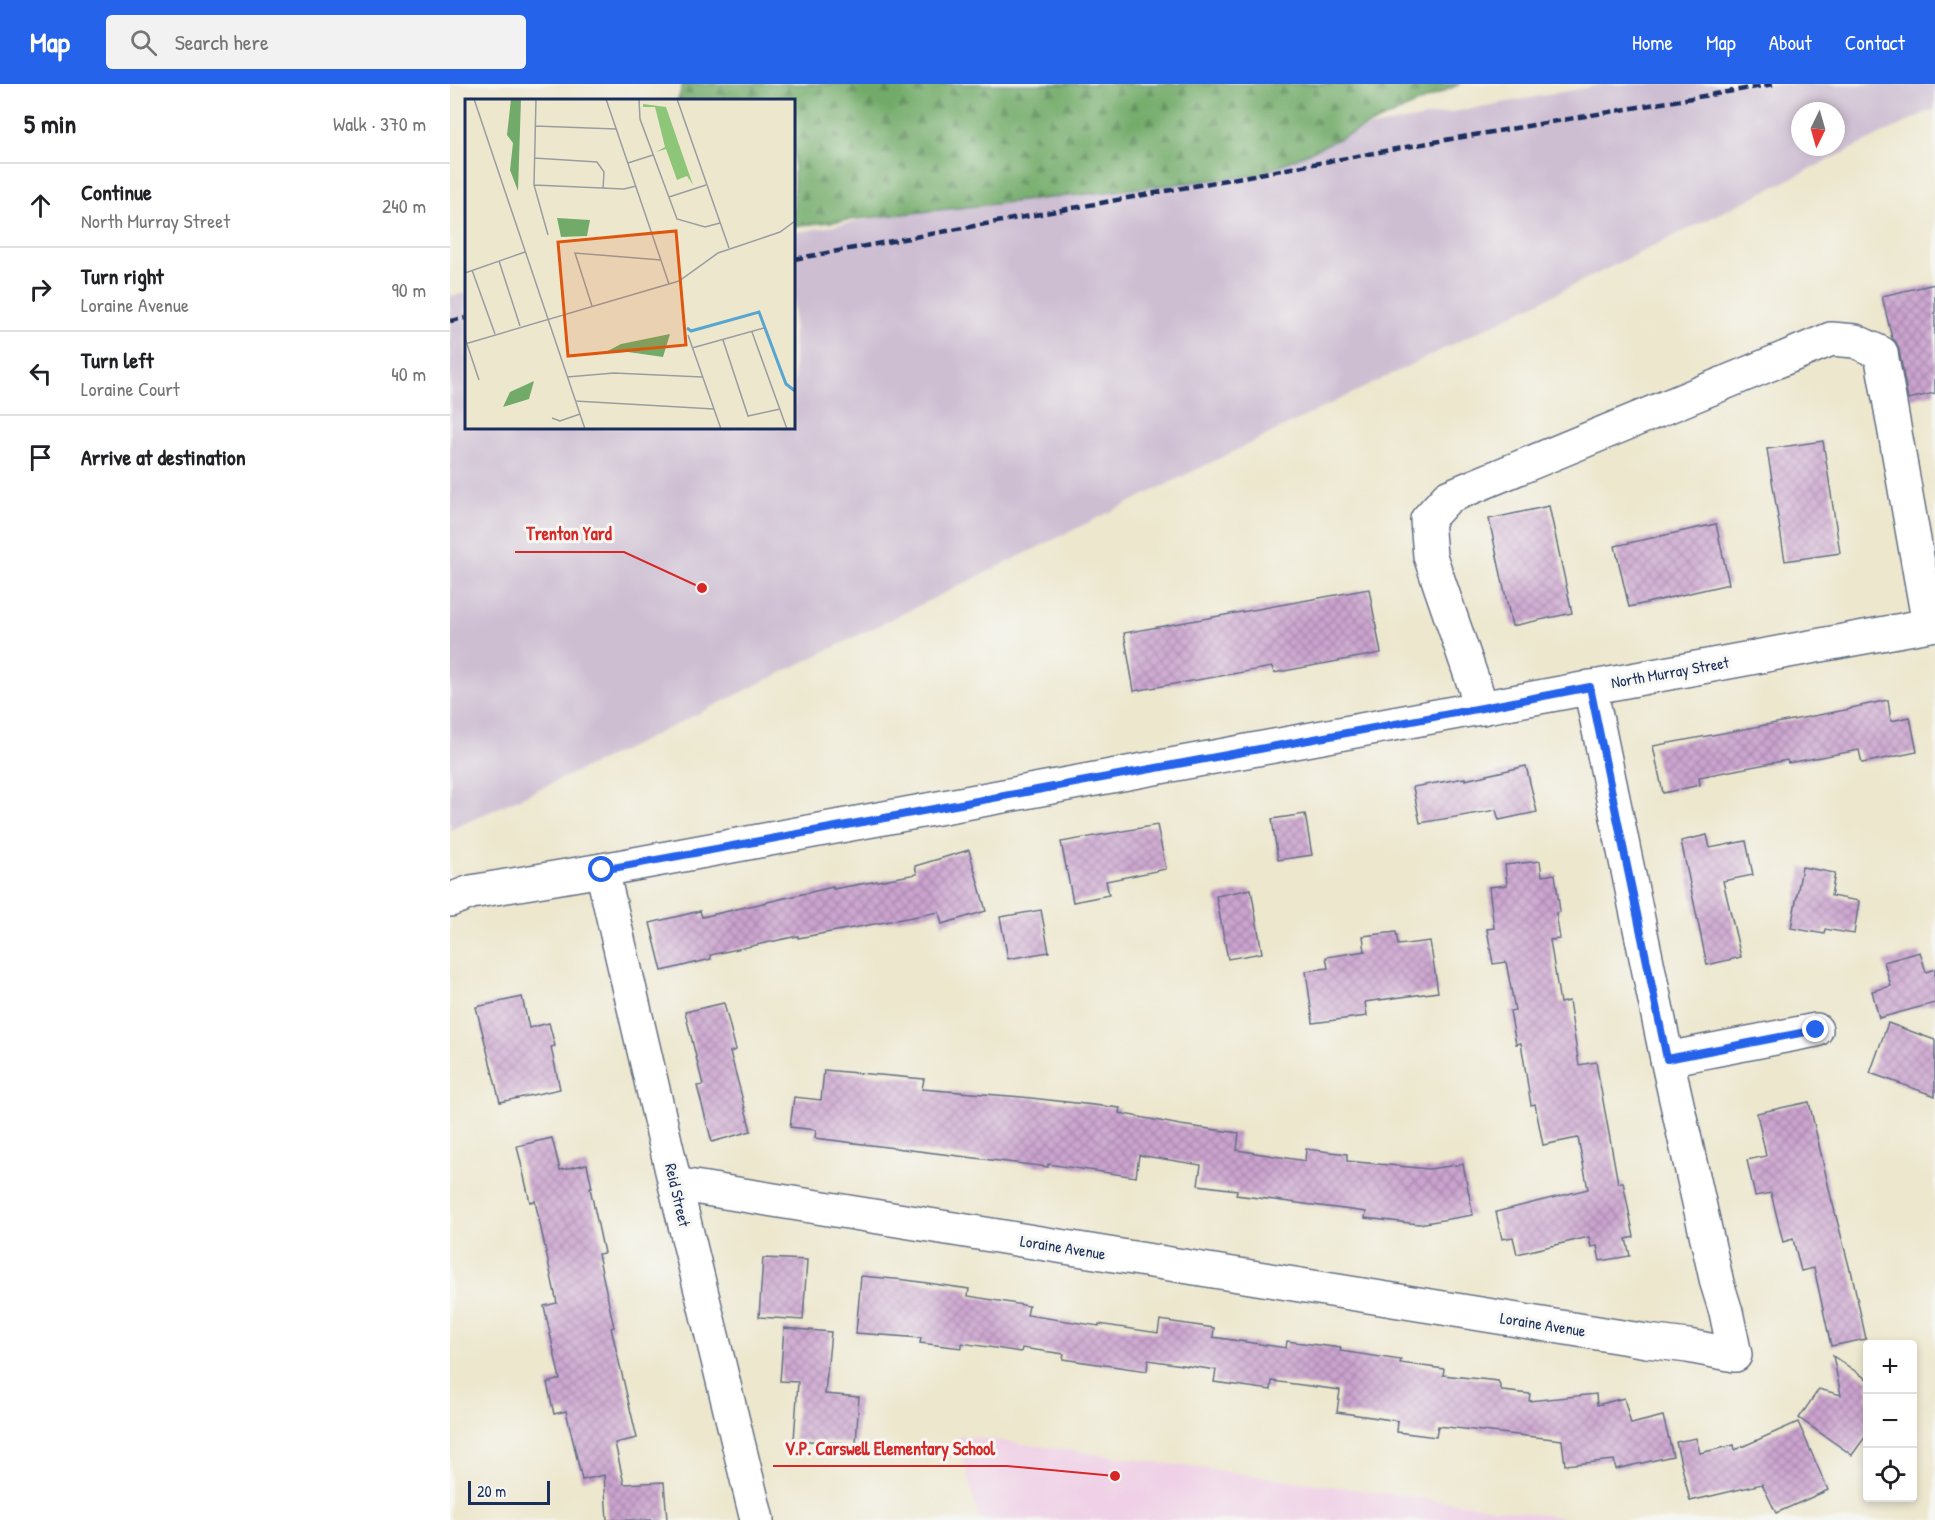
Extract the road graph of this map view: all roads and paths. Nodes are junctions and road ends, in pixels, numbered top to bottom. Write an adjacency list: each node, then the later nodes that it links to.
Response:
1 (1932, 625): 2 (street, North Murray Street); 3 (street)
2 (1590, 687): 3 (street, North Murray Street); 7 (street, Loraine Avenue)
3 (1482, 708): 4 (street, North Murray Street)
4 (602, 870): 5 (street, North Murray Street); 8 (street, Reid Street)
5 (450, 900)
6 (1816, 1030): 7 (street)
7 (1667, 1059): 8 (street, Loraine Avenue)
8 (675, 1184): 9 (street, Reid Street)
9 (757, 1520)

